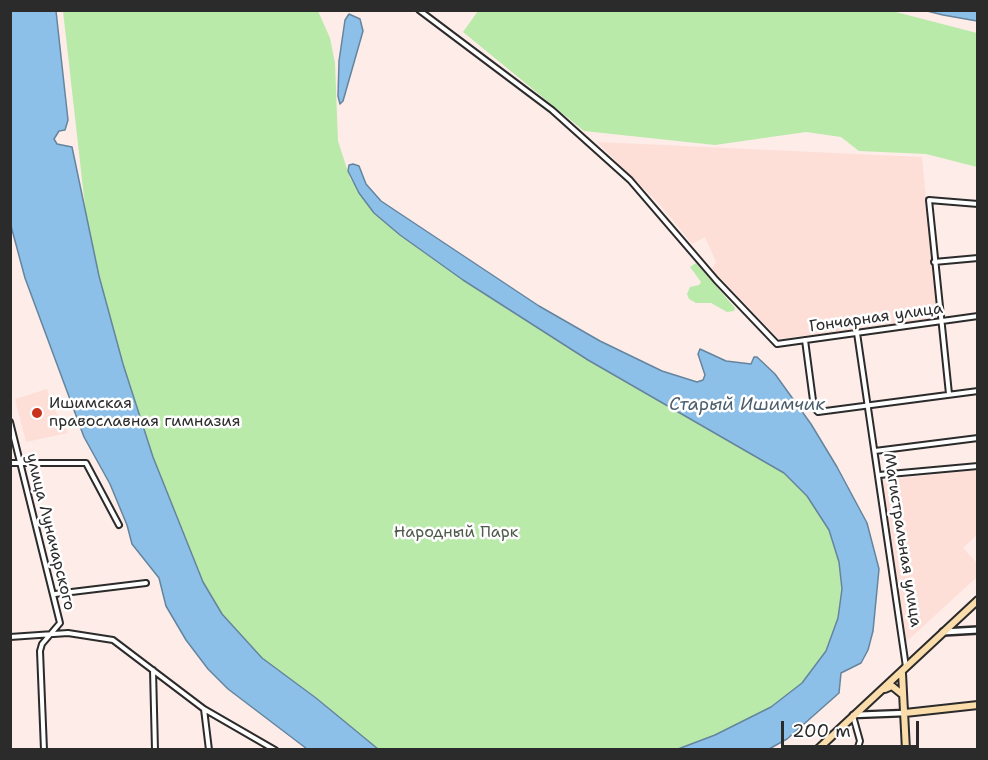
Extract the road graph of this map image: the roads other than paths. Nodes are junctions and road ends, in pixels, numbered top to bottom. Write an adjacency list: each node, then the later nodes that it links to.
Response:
1 (419, 10): 8 (street, Гончарная улица)
2 (978, 204): 4 (street)
3 (978, 258): 4 (street)
4 (934, 262): 6 (street)
5 (978, 316): 6 (street, Гончарная улица)
6 (942, 322): 7 (street, Гончарная улица); 10 (street)
7 (857, 333): 8 (street, Гончарная улица); 11 (street, Магистральная улица)
8 (805, 340): 11 (street)
9 (978, 391): 10 (street)
10 (950, 394): 11 (street)
11 (867, 404): 14 (street, Магистральная улица)
12 (10, 422): 16 (street, улица Луначарского)
13 (978, 438): 14 (street)
14 (875, 451): 18 (street, Магистральная улица)
15 (10, 463): 16 (street)
16 (20, 463): 19 (street); 21 (street, улица Луначарского)
17 (978, 466): 18 (street)
18 (879, 475): 28 (street, Магистральная улица)
19 (119, 525)
20 (146, 583): 21 (street)
21 (55, 594): 25 (street, улица Луначарского)
22 (978, 600): 24 (main road)
23 (978, 630): 24 (main road)
24 (943, 632): 28 (main road)
25 (51, 635): 26 (street); 27 (street); 36 (street, улица Луначарского)
26 (10, 636)
27 (153, 670): 32 (street); 37 (street)
28 (902, 673): 29 (main road); 30 (main road, Магистральная улица)
29 (879, 691): 30 (main road); 34 (main road)
30 (904, 696): 33 (main road, Магистральная улица)
31 (978, 705): 33 (main road)
32 (204, 709): 35 (street); 38 (street)
33 (904, 712): 34 (street); 42 (main road, Магистральная улица)
34 (853, 716): 40 (main road); 41 (street)
35 (268, 748): 39 (street)
36 (44, 750)
37 (155, 750)
38 (209, 750)
39 (275, 750)
40 (817, 750)
41 (857, 750)
42 (906, 750)

